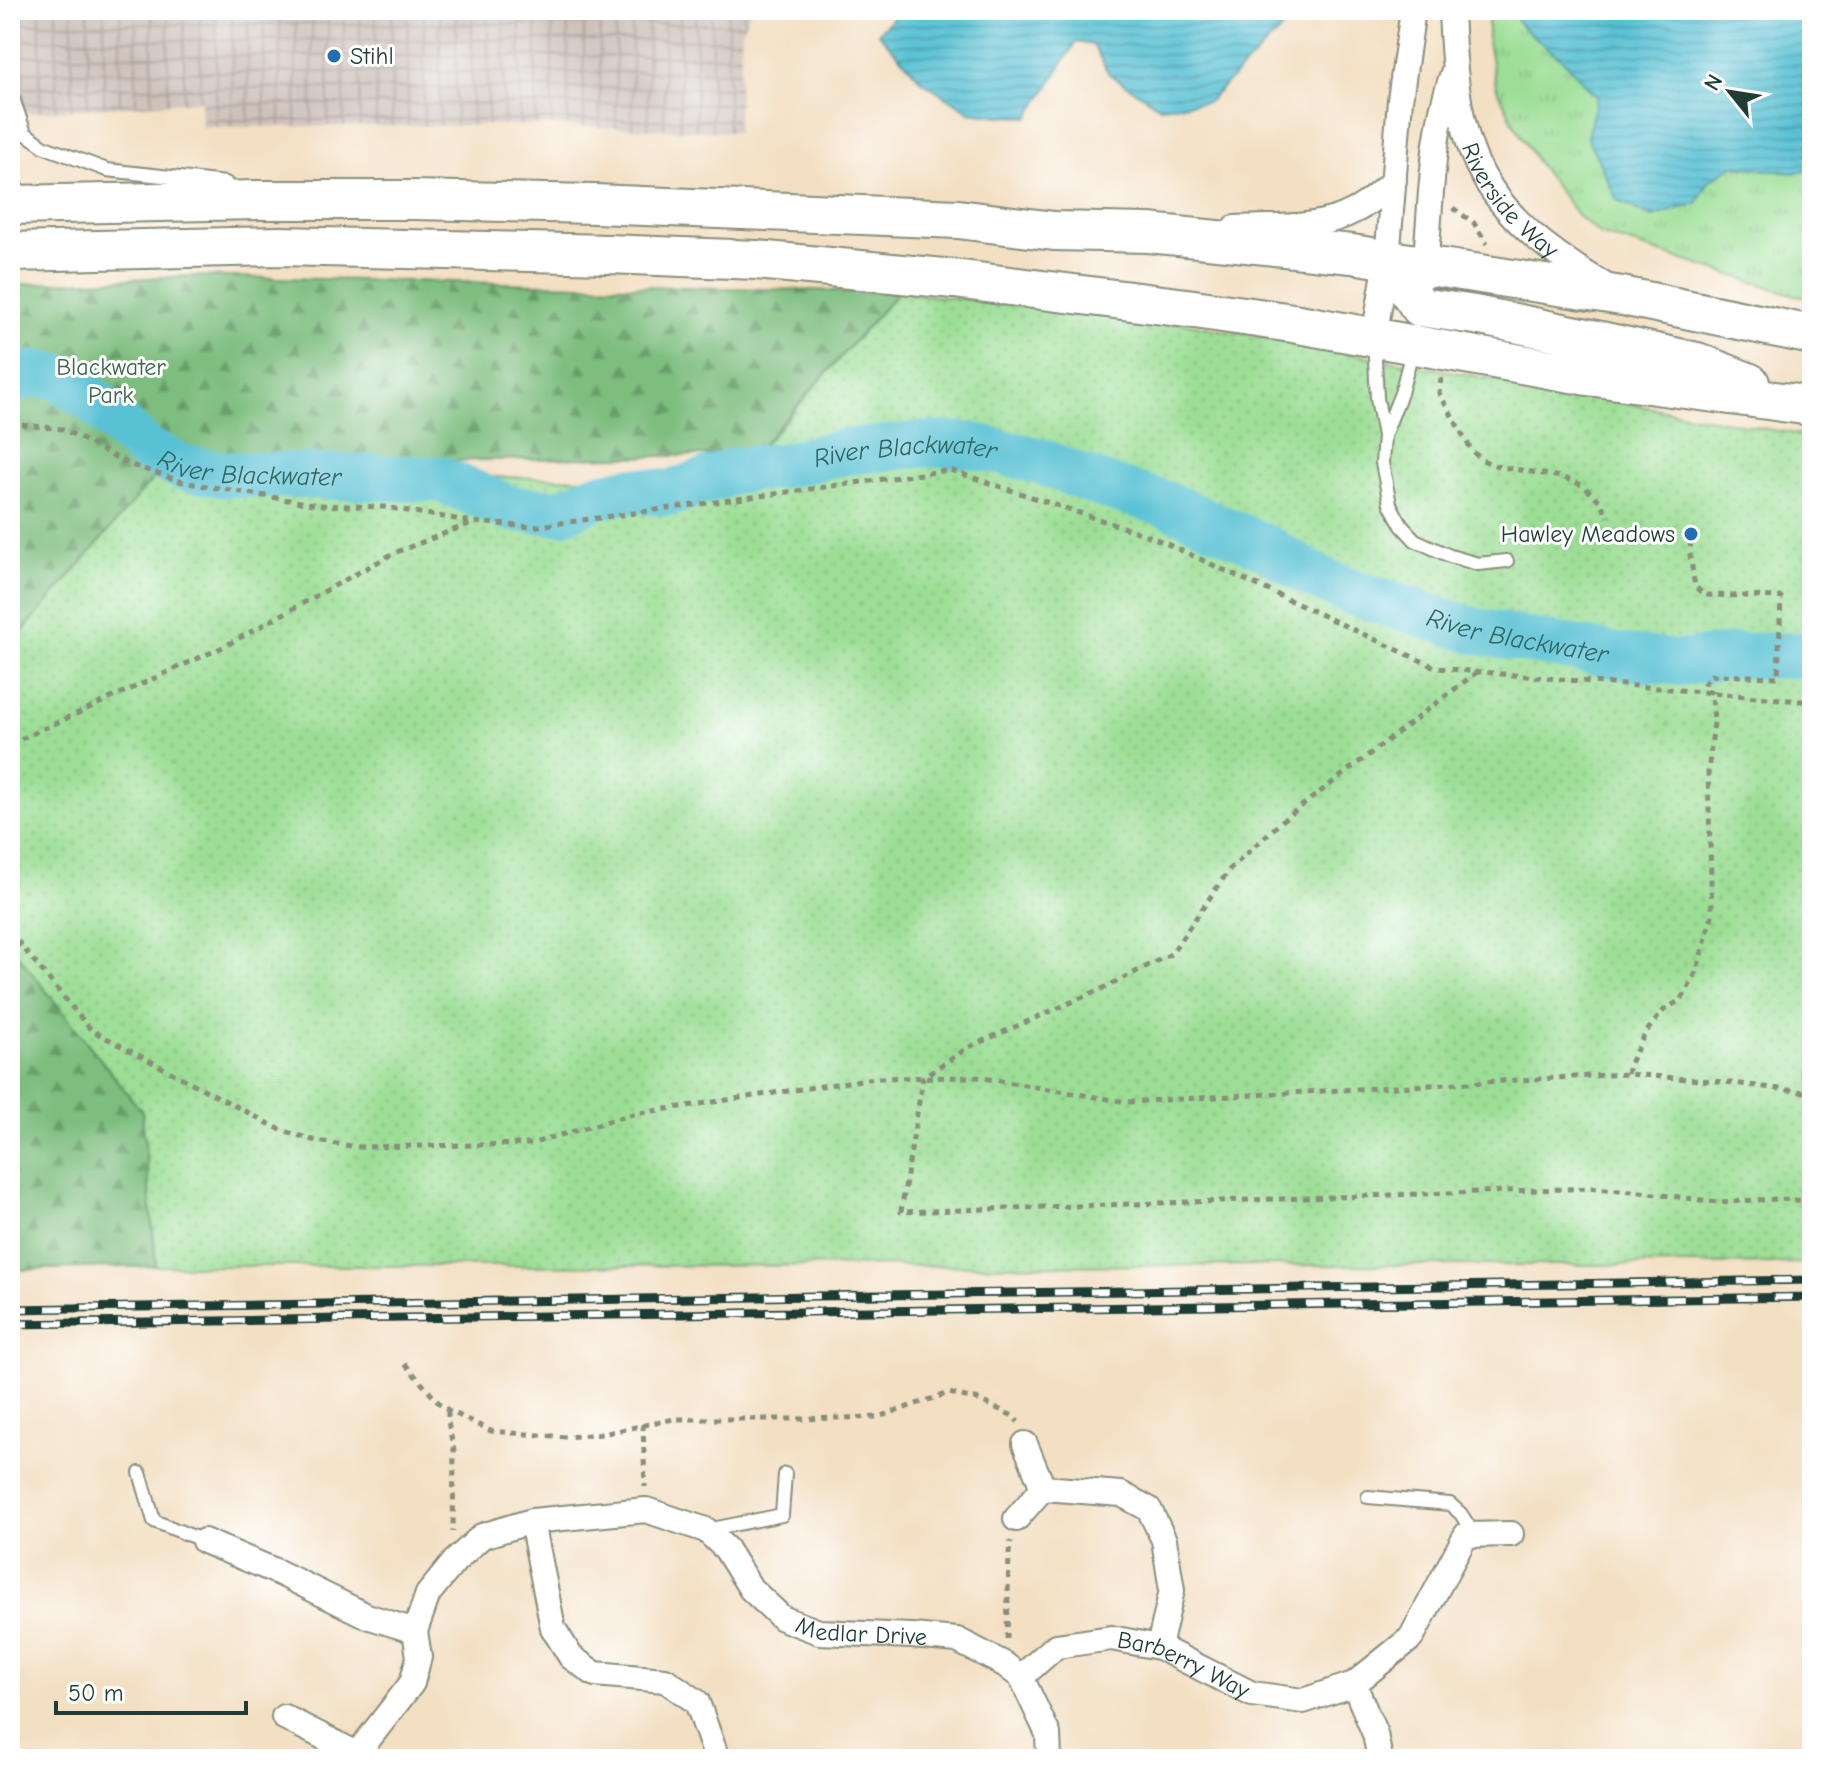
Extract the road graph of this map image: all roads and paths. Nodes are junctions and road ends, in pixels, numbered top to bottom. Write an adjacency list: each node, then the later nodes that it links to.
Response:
1 (1413, 10): 5 (street)
2 (1451, 10): 3 (street, Riverside Way)
3 (1455, 67): 15 (street, Riverside Way); 16 (street, Riverside Way)
4 (10, 90): 6 (lane)
5 (1394, 180): 11 (street); 14 (street)
6 (244, 185)
7 (274, 188): 8 (lane)
8 (411, 200): 9 (main road); 11 (main road)
9 (10, 205)
10 (1455, 208): 12 (path)
11 (1149, 233): 14 (main road)
12 (1489, 247)
13 (10, 252): 19 (main road)
14 (1387, 260): 15 (main road); 17 (main road); 19 (street)
15 (1425, 266): 16 (main road); 17 (street, Riverside Way)
16 (1622, 296): 18 (main road)
17 (1420, 307): 20 (street, Riverside Way); 21 (main road)
18 (1812, 335)
19 (1374, 338): 20 (main road); 23 (lane)
20 (1428, 356): 21 (main road); 23 (lane); 24 (path)
21 (1810, 406)
22 (10, 425): 25 (path)
23 (1384, 436): 27 (lane)
24 (1608, 517)
25 (474, 522): 28 (path); 31 (path)
26 (1691, 534): 29 (path)
27 (1507, 561)
28 (1477, 672): 29 (path); 34 (path)
29 (1712, 693): 30 (path); 33 (path)
30 (1812, 702)
31 (10, 744)
32 (10, 932): 34 (path)
33 (1627, 1074): 34 (path); 35 (path)
34 (923, 1077): 36 (path)
35 (1812, 1093)
36 (1812, 1201)
37 (405, 1364): 38 (path)
38 (448, 1410): 39 (path); 52 (path)
39 (643, 1424): 40 (path); 45 (path)
40 (1025, 1444): 43 (street)
41 (140, 1473): 51 (lane)
42 (785, 1474): 48 (lane)
43 (1043, 1488): 46 (street); 54 (street)
44 (1368, 1497): 50 (lane)
45 (646, 1510): 47 (street, Medlar Drive); 48 (street, Medlar Drive)
46 (1016, 1519): 55 (path)
47 (532, 1521): 52 (street, Medlar Drive); 59 (street)
48 (706, 1530): 55 (street, Medlar Drive)
49 (1511, 1534): 50 (street)
50 (1466, 1535): 56 (street, Barberry Way)
51 (204, 1541): 53 (street)
52 (455, 1561): 53 (street, Medlar Drive)
53 (415, 1631): 58 (street, Medlar Drive)
54 (1159, 1647): 55 (street, Barberry Way); 56 (street, Barberry Way)
55 (1013, 1670): 60 (street)
56 (1354, 1684): 61 (street)
57 (284, 1717): 58 (street, Medlar Drive)
58 (356, 1757)
59 (715, 1759)
60 (1049, 1759)
61 (1380, 1759)

